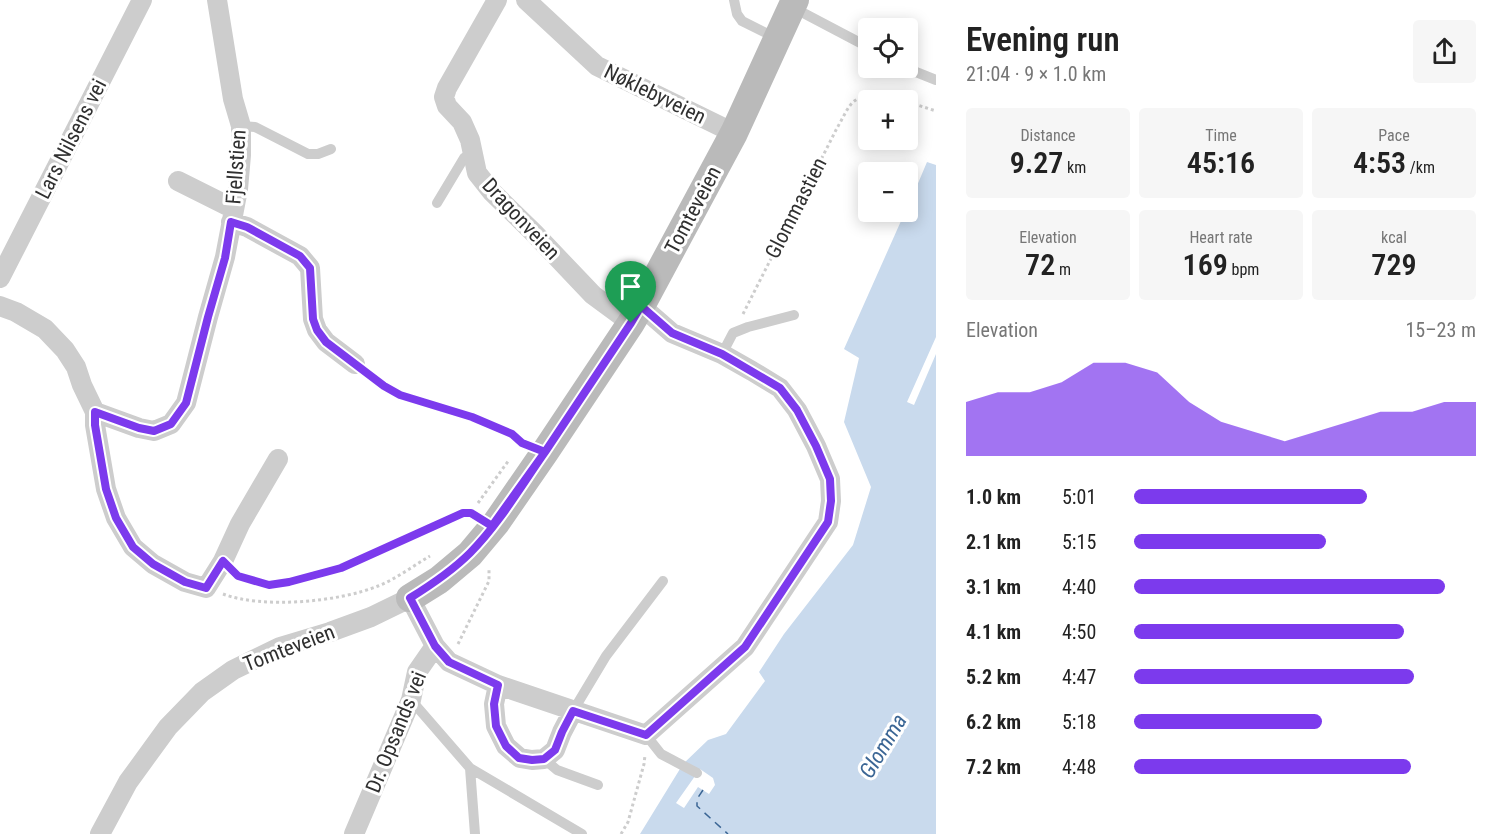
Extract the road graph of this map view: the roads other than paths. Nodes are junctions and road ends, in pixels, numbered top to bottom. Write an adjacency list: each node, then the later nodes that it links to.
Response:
1 (142, 0): 18 (street, Lars Nilsens vei)
2 (217, 0): 11 (street, Fjellstien)
3 (497, 0): 14 (street, Dragonveien)
4 (526, 0): 12 (street, Nøklebyveien)
5 (734, 0): 7 (lane)
6 (794, 4): 7 (street, Tomteveien); 8 (lane)
7 (778, 39): 12 (street, Tomteveien)
8 (858, 42)
9 (918, 73): 10 (lane)
10 (936, 80)
11 (241, 126): 13 (lane); 17 (street, Fjellstien)
12 (734, 133): 20 (street, Tomteveien)
13 (331, 149)
14 (473, 152): 16 (lane); 20 (street, Dragonveien)
15 (178, 181): 17 (street)
16 (437, 203)
17 (233, 215): 23 (street); 24 (street, Fjellstien)
18 (0, 278)
19 (0, 306): 24 (street)
20 (636, 314): 22 (street, Dragonveien); 26 (street, Tomteveien)
21 (795, 315): 22 (lane)
22 (722, 354): 34 (street, Dragonveien)
23 (355, 363)
24 (95, 412): 25 (street)
25 (278, 459)
26 (492, 526): 28 (lane); 29 (street, Tomteveien)
27 (663, 581): 33 (lane)
28 (289, 582)
29 (410, 598): 30 (street); 39 (street, Tomteveien)
30 (435, 646): 31 (street, Dr. Opsands vei); 32 (street, Dr. Opsands vei)
31 (498, 685): 33 (street, Dr. Opsands vei); 35 (street)
32 (411, 700): 36 (lane); 40 (street, Dr. Opsands vei)
33 (573, 711): 34 (street, Dr. Opsands vei); 35 (street)
34 (646, 735): 37 (lane)
35 (544, 759): 38 (lane)
36 (470, 768): 41 (lane); 42 (lane)
37 (697, 773)
38 (598, 785)
39 (100, 834)
40 (354, 834)
41 (475, 834)
42 (582, 834)

